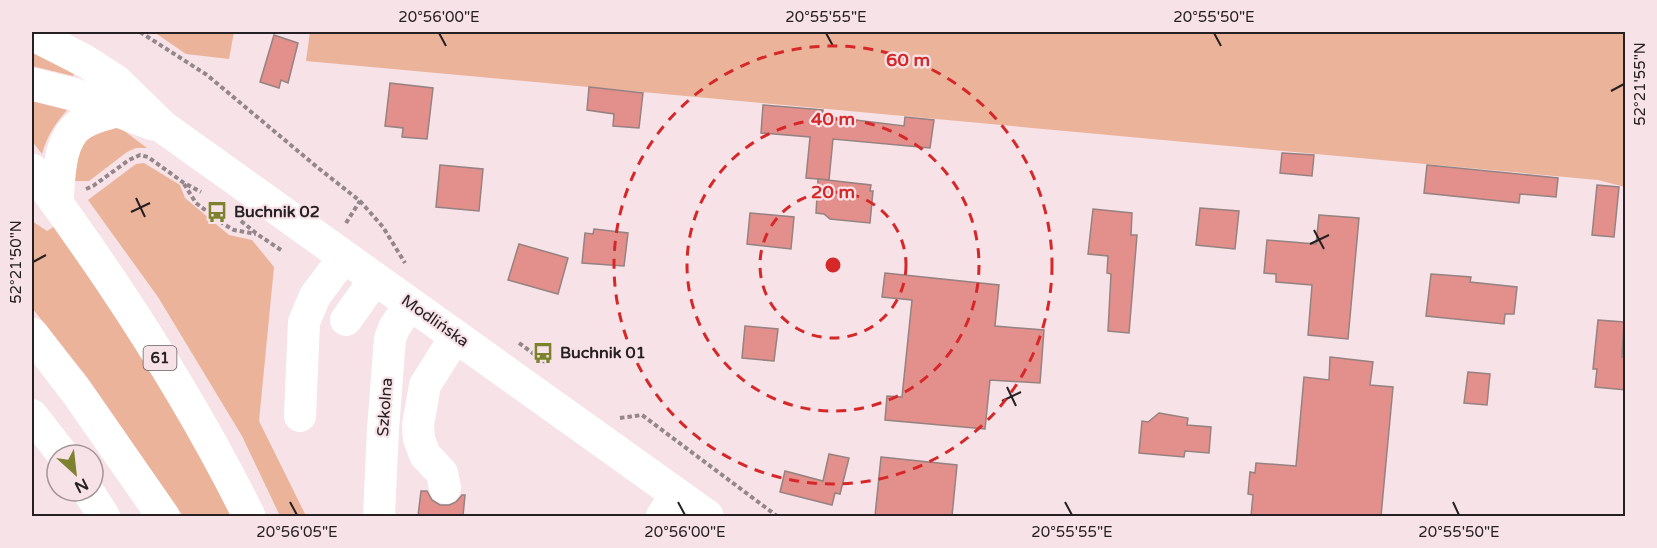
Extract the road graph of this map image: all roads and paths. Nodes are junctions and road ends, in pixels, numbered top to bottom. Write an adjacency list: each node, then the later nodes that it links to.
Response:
1 (140, 32): 8 (path)
2 (32, 34): 5 (main road, Modlińska)
3 (32, 84): 4 (main road, Modlińska)
4 (116, 111): 5 (main road, Modlińska); 7 (main road)
5 (163, 127): 11 (main road, Modlińska)
6 (32, 170): 7 (main road, 61)
7 (66, 200): 10 (path); 29 (main road, 61)
8 (360, 201): 9 (path); 12 (path)
9 (350, 216)
10 (257, 234)
11 (344, 256): 13 (main road, Modlińska); 22 (street)
12 (406, 265)
13 (375, 279): 14 (main road, Modlińska); 15 (street)
14 (411, 304): 17 (main road, Modlińska); 30 (street, Szkolna)
15 (346, 320)
16 (32, 334): 28 (main road)
17 (456, 336): 24 (street); 26 (main road, Modlińska)
18 (515, 341): 19 (path)
19 (552, 367)
20 (613, 412): 32 (path)
21 (32, 415): 23 (street)
22 (300, 416)
23 (54, 443)
24 (445, 488)
25 (96, 503): 27 (street)
26 (669, 505): 31 (main road, Modlińska)
27 (104, 516)
28 (163, 516)
29 (249, 516)
30 (379, 516)
31 (707, 516)
32 (777, 516)

